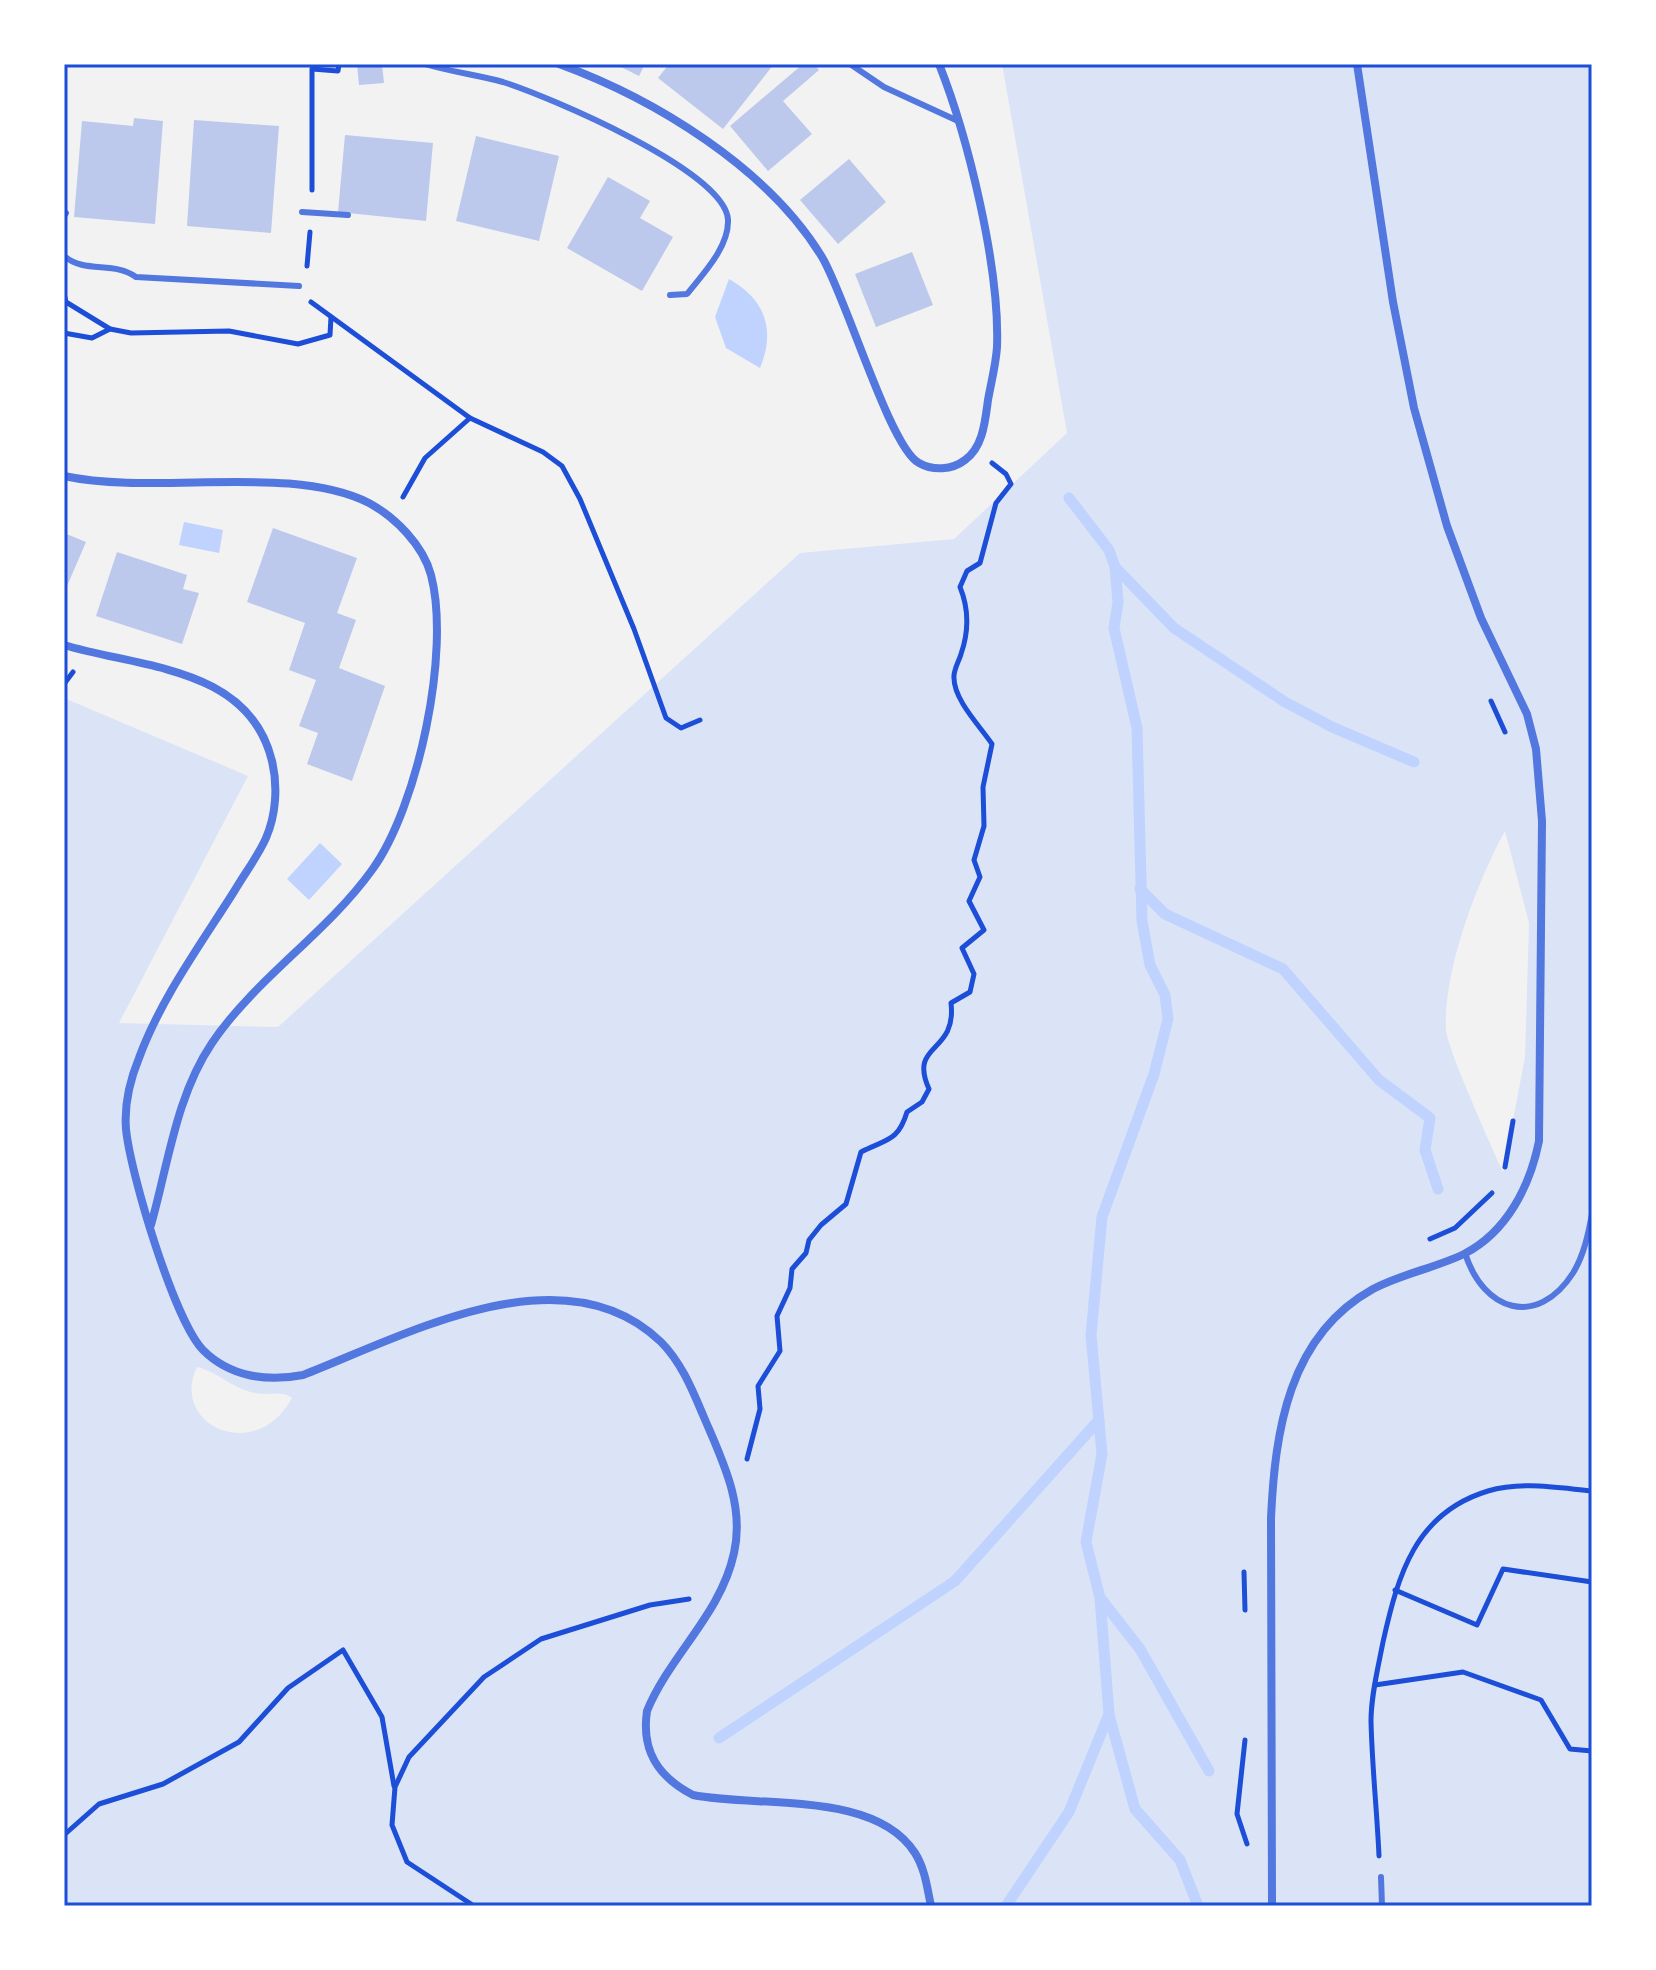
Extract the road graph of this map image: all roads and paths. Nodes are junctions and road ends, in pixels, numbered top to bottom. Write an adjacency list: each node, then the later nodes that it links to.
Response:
1 (65, 64): 2 (path)
2 (76, 64)
3 (339, 64): 10 (path)
4 (425, 64): 18 (lane)
5 (559, 64): 23 (street)
6 (850, 64): 9 (lane)
7 (939, 64): 9 (street)
8 (1357, 64): 36 (street)
9 (958, 121): 23 (street)
10 (312, 186)
11 (302, 212): 12 (lane)
12 (348, 215)
13 (310, 232): 15 (path)
14 (64, 256): 16 (lane)
15 (305, 272)
16 (299, 286): 19 (path)
17 (64, 293): 20 (path)
18 (670, 295)
19 (331, 316): 20 (path); 22 (path)
20 (110, 329): 21 (path)
21 (64, 333)
22 (470, 418): 25 (path); 28 (path)
23 (975, 451): 37 (path)
24 (64, 476): 25 (street)
25 (391, 517): 34 (street)
26 (64, 645): 34 (street)
27 (1486, 689): 29 (path)
28 (700, 720)
29 (1509, 743)
30 (1514, 1115): 31 (path)
31 (1504, 1173)
32 (1499, 1182): 35 (path)
33 (1592, 1214): 36 (lane)
34 (150, 1228): 42 (street)
35 (1427, 1241)
36 (1465, 1253): 53 (street)
37 (746, 1463)
38 (1592, 1491): 41 (path)
39 (1245, 1561): 43 (path)
40 (1592, 1582): 41 (path)
41 (1395, 1590): 44 (path)
42 (720, 1594): 47 (path); 52 (street)
43 (1245, 1620)
44 (1374, 1686): 46 (path); 50 (path)
45 (1246, 1725): 49 (path)
46 (1592, 1751)
47 (395, 1787): 48 (path); 51 (path)
48 (64, 1835)
49 (1248, 1849)
50 (1381, 1877): 54 (lane)
51 (474, 1906)
52 (931, 1906)
53 (1272, 1906)
54 (1382, 1906)

